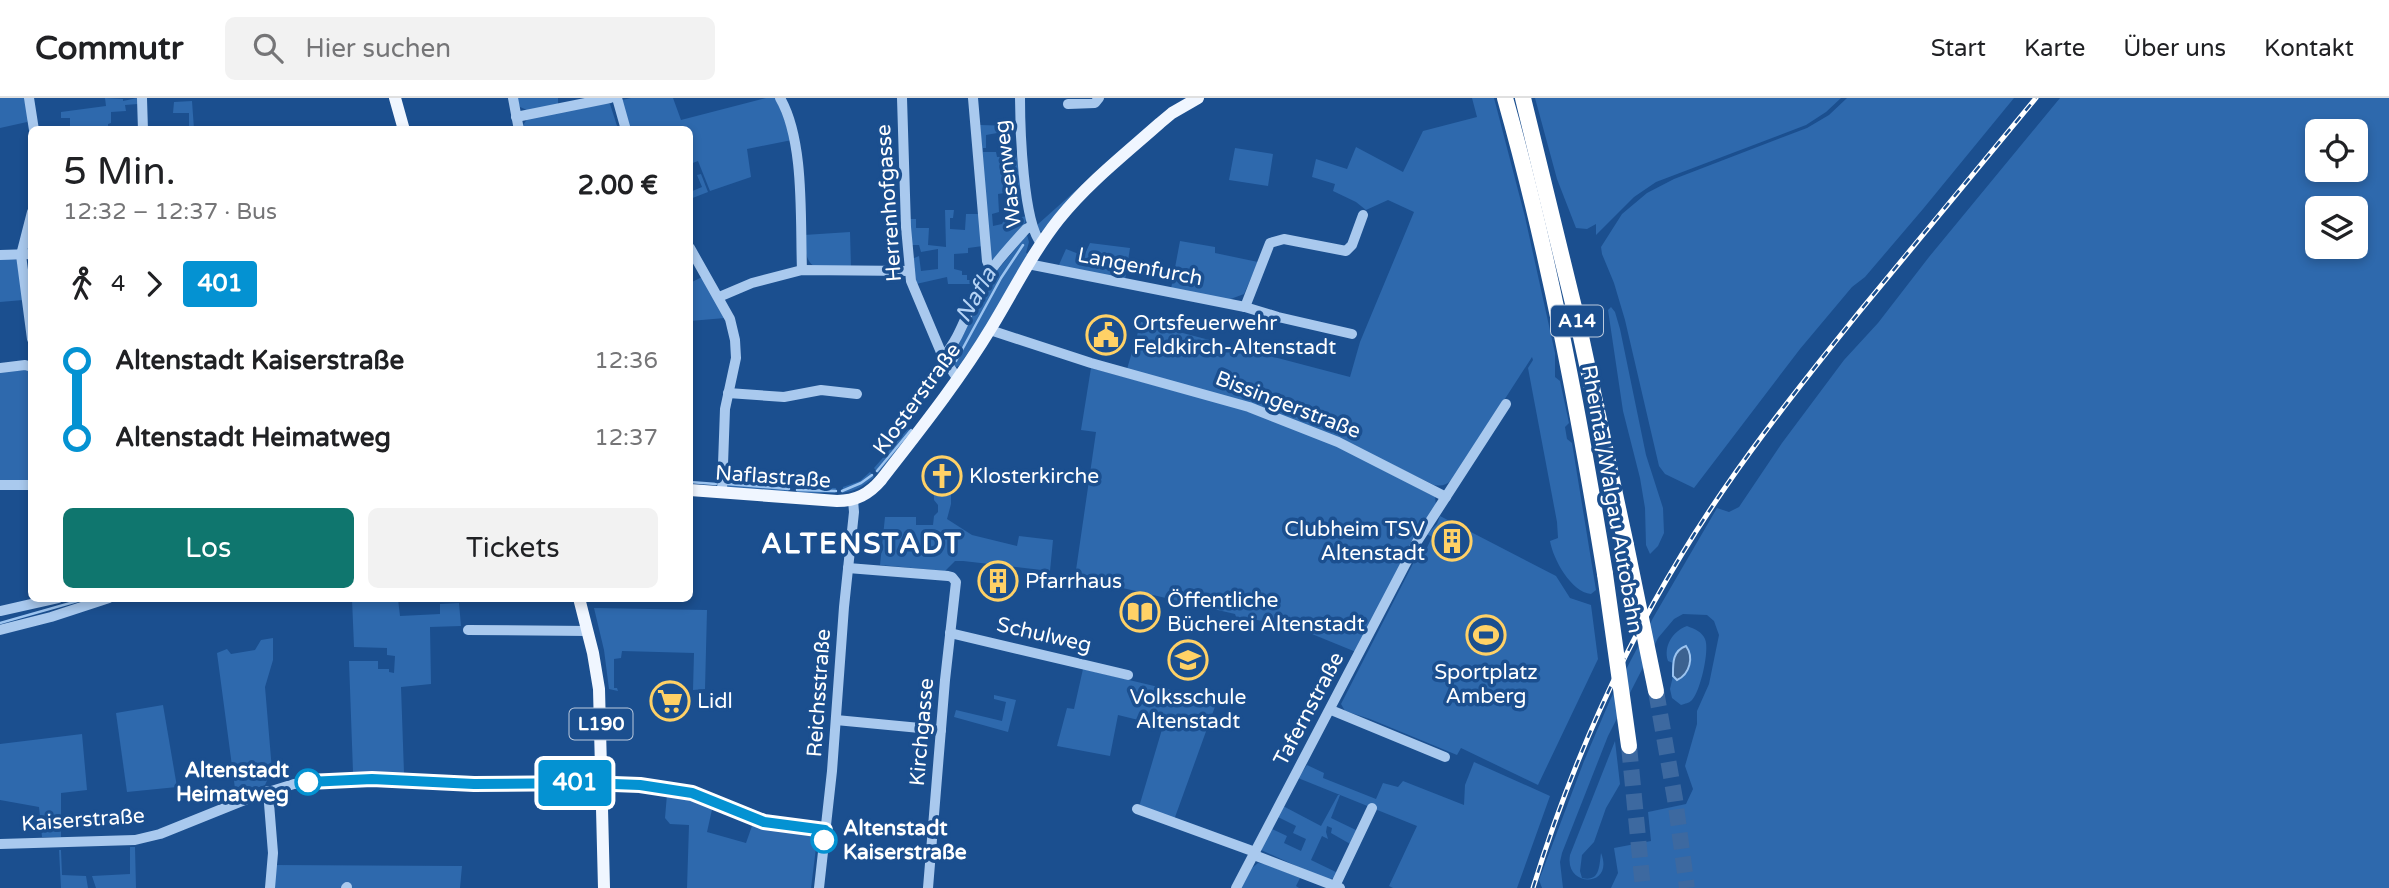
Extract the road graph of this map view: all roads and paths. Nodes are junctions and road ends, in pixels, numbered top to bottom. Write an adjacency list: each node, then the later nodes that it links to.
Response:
1 (29, 98): 17 (street)
2 (142, 98): 18 (street)
3 (395, 98): 19 (main road)
4 (513, 98): 16 (street)
5 (610, 98): 16 (street)
6 (617, 98): 21 (street)
7 (780, 98): 29 (street)
8 (902, 98): 31 (street, Herrenhofgasse)
9 (973, 98): 30 (street)
10 (1020, 98): 23 (street, Wasenweg)
11 (1099, 98): 15 (street)
12 (1198, 98): 24 (main road, Klosterstraße)
13 (1505, 98): 64 (highway, Rheintal/Walgau Autobahn / A14, bridge)
14 (1523, 98): 60 (highway, Rheintal/Walgau Autobahn / A14, bridge)
15 (1068, 104)
16 (516, 117): 20 (street)
17 (33, 126)
18 (144, 126)
19 (403, 126)
20 (518, 126)
21 (625, 126)
22 (1363, 215): 34 (street)
23 (1032, 226): 24 (street, Wasenweg); 30 (street)
24 (1041, 243): 28 (main road, Klosterstraße)
25 (693, 253): 33 (street)
26 (26, 254): 27 (street); 32 (street)
27 (0, 255)
28 (1028, 264): 34 (street, Langenfurch); 35 (main road, Klosterstraße)
29 (802, 270): 31 (street); 33 (street)
30 (991, 270): 37 (street)
31 (910, 271): 37 (street, Herrenhofgasse)
32 (28, 282)
33 (719, 297): 41 (street)
34 (1245, 307): 36 (street, Langenfurch)
35 (990, 330): 40 (main road, Klosterstraße); 48 (street, Bissingerstraße)
36 (1352, 334)
37 (943, 357): 40 (street, Herrenhofgasse)
38 (28, 366): 39 (street)
39 (0, 368)
40 (957, 378): 49 (main road, Klosterstraße)
41 (728, 393): 42 (street); 47 (street)
42 (857, 394)
43 (1506, 404): 48 (street, Tafernstraße)
44 (0, 485): 45 (street)
45 (28, 485)
46 (693, 490): 47 (main road, Naflastraße)
47 (722, 492): 49 (main road, Naflastraße)
48 (1446, 497): 61 (street, Tafernstraße)
49 (853, 500): 50 (street, Reichsstraße)
50 (848, 568): 58 (street, Kirchgasse); 62 (street, Reichsstraße)
51 (40, 602): 54 (street)
52 (97, 602): 55 (street)
53 (580, 602): 57 (main road, L190)
54 (0, 611)
55 (0, 629)
56 (467, 630): 57 (street)
57 (588, 631): 66 (main road, L190)
58 (950, 633): 59 (street, Schulweg); 63 (street, Kirchgasse)
59 (1128, 675)
60 (1656, 691)
61 (1331, 710): 65 (street); 72 (street, Tafernstraße)
62 (836, 720): 63 (street); 70 (street, Reichsstraße)
63 (942, 730): 77 (street, Kirchgasse)
64 (1629, 746)
65 (1445, 757)
66 (603, 783): 67 (street, Kaiserstraße); 70 (street, Kaiserstraße); 75 (main road, L190)
67 (268, 791): 71 (street, Kaiserstraße); 74 (street)
68 (1372, 808): 73 (street)
69 (1138, 809): 72 (street)
70 (825, 830): 76 (street, Reichsstraße)
71 (0, 844)
72 (1254, 853): 73 (street); 78 (street, Tafernstraße)
73 (1337, 887)
74 (270, 888)
75 (604, 888)
76 (819, 888)
77 (928, 888)
78 (1236, 888)

